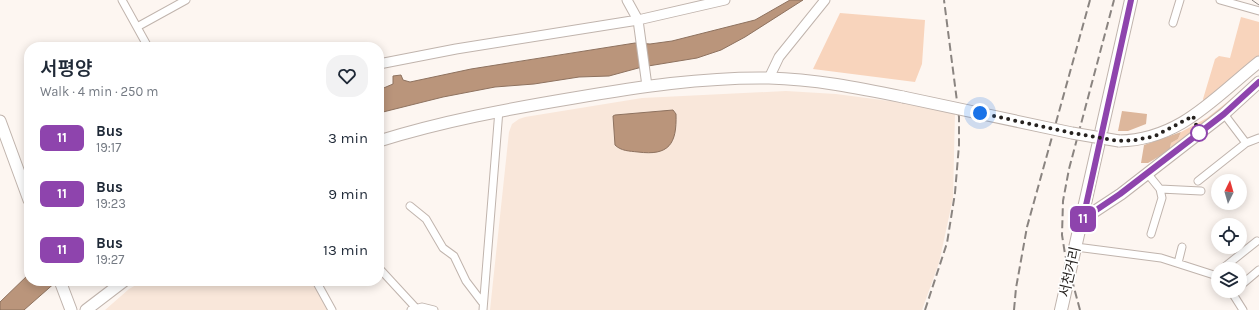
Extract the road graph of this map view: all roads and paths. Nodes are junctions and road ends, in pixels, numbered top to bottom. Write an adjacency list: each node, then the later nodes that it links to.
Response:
1 (122, 0): 12 (street)
2 (186, 0): 12 (street)
3 (627, 0): 10 (street)
4 (725, 0): 10 (street)
5 (825, 0): 16 (street)
6 (1131, 0): 31 (main road, 서천거리)
7 (1180, 0): 11 (street)
8 (1220, 0): 9 (street)
9 (1259, 11)
10 (638, 20): 15 (street); 18 (street)
11 (1173, 23)
12 (137, 27): 13 (street)
13 (145, 42)
14 (1259, 62): 16 (main road, bridge)
15 (384, 63)
16 (769, 78): 18 (main road)
17 (1259, 82): 20 (main road)
18 (647, 86): 19 (main road)
19 (499, 110): 23 (main road); 46 (street)
20 (1224, 114): 24 (street); 25 (main road)
21 (0, 121): 27 (main road)
22 (1259, 138): 24 (street)
23 (384, 140)
24 (1246, 143): 26 (street)
25 (1147, 173): 28 (street); 31 (main road)
26 (1198, 181)
27 (24, 186)
28 (1160, 189): 29 (street); 32 (street)
29 (1201, 191)
30 (410, 206): 46 (street)
31 (1083, 219): 34 (main road, 서천거리)
32 (1151, 234)
33 (1257, 241): 36 (street)
34 (1076, 247): 37 (street); 53 (main road, 서천거리)
35 (1182, 247): 37 (street)
36 (1231, 262)
37 (1178, 263): 39 (street)
38 (1259, 270): 41 (street)
39 (1211, 273)
40 (384, 274): 48 (street)
41 (1247, 280)
42 (62, 286): 47 (main road)
43 (117, 286): 49 (main road)
44 (319, 286): 50 (street)
45 (1236, 298): 54 (street)
46 (482, 302): 52 (street)
47 (70, 308)
48 (413, 309): 51 (street)
49 (86, 310)
50 (332, 310)
51 (434, 310)
52 (482, 310)
53 (1062, 310)
54 (1243, 310)

